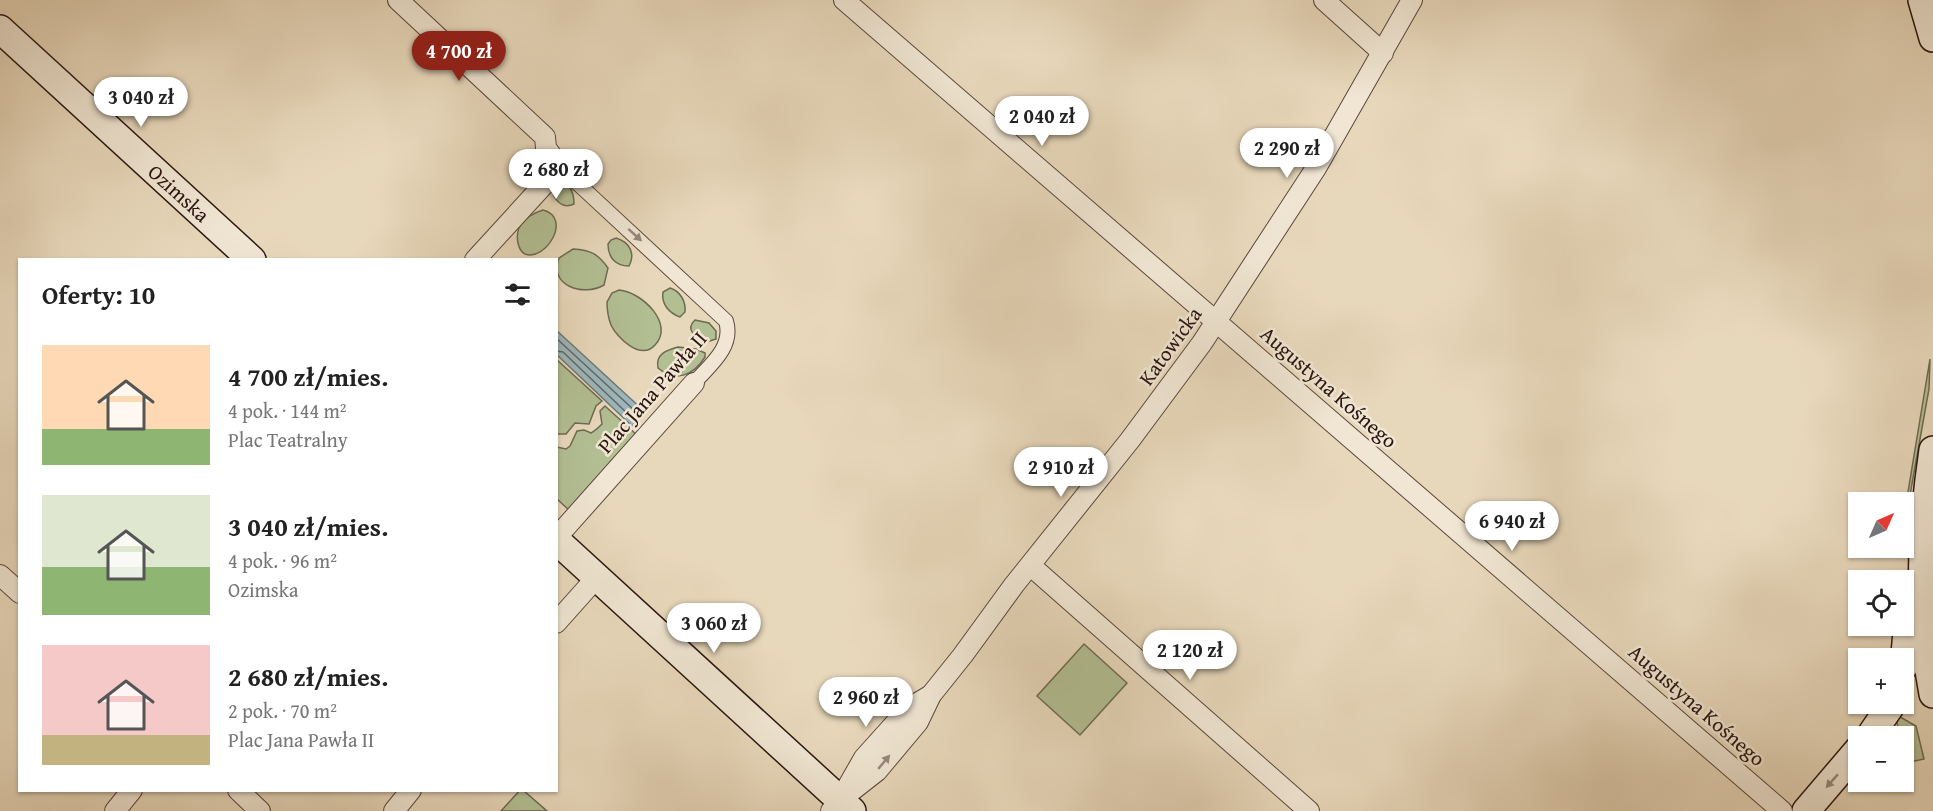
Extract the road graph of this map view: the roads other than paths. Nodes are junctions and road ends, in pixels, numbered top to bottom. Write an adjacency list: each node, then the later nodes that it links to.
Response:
1 (398, 0): 9 (street)
2 (844, 0): 12 (street, Augustyna Kośnego)
3 (1324, 0): 8 (street)
4 (1412, 0): 8 (street, Katowicka)
5 (1922, 0): 7 (main road)
6 (0, 29): 10 (main road, Ozimska)
7 (1933, 38)
8 (1383, 53): 12 (street, Katowicka)
9 (560, 167): 11 (street); 13 (street, Plac Jana Pawła II, one-way to 13)
10 (250, 258)
11 (477, 258)
12 (1217, 321): 17 (street, Katowicka); 34 (street, Augustyna Kośnego)
13 (694, 383): 15 (street, Plac Jana Pawła II)
14 (1933, 450): 18 (main road)
15 (558, 537)
16 (558, 541): 20 (main road)
17 (1031, 566): 29 (street, Katowicka); 33 (street)
18 (1922, 567): 23 (main road); 24 (main road)
19 (0, 575): 21 (street)
20 (597, 577): 22 (street); 29 (main road)
21 (18, 591)
22 (558, 621)
23 (1905, 648)
24 (1933, 694)
25 (1848, 762): 35 (main road, one-way to 35)
26 (130, 792): 30 (street)
27 (240, 792): 31 (street)
28 (409, 792): 32 (street)
29 (841, 807)
30 (114, 811)
31 (260, 811)
32 (394, 811)
33 (1309, 811)
34 (1782, 811)
35 (1806, 811)

